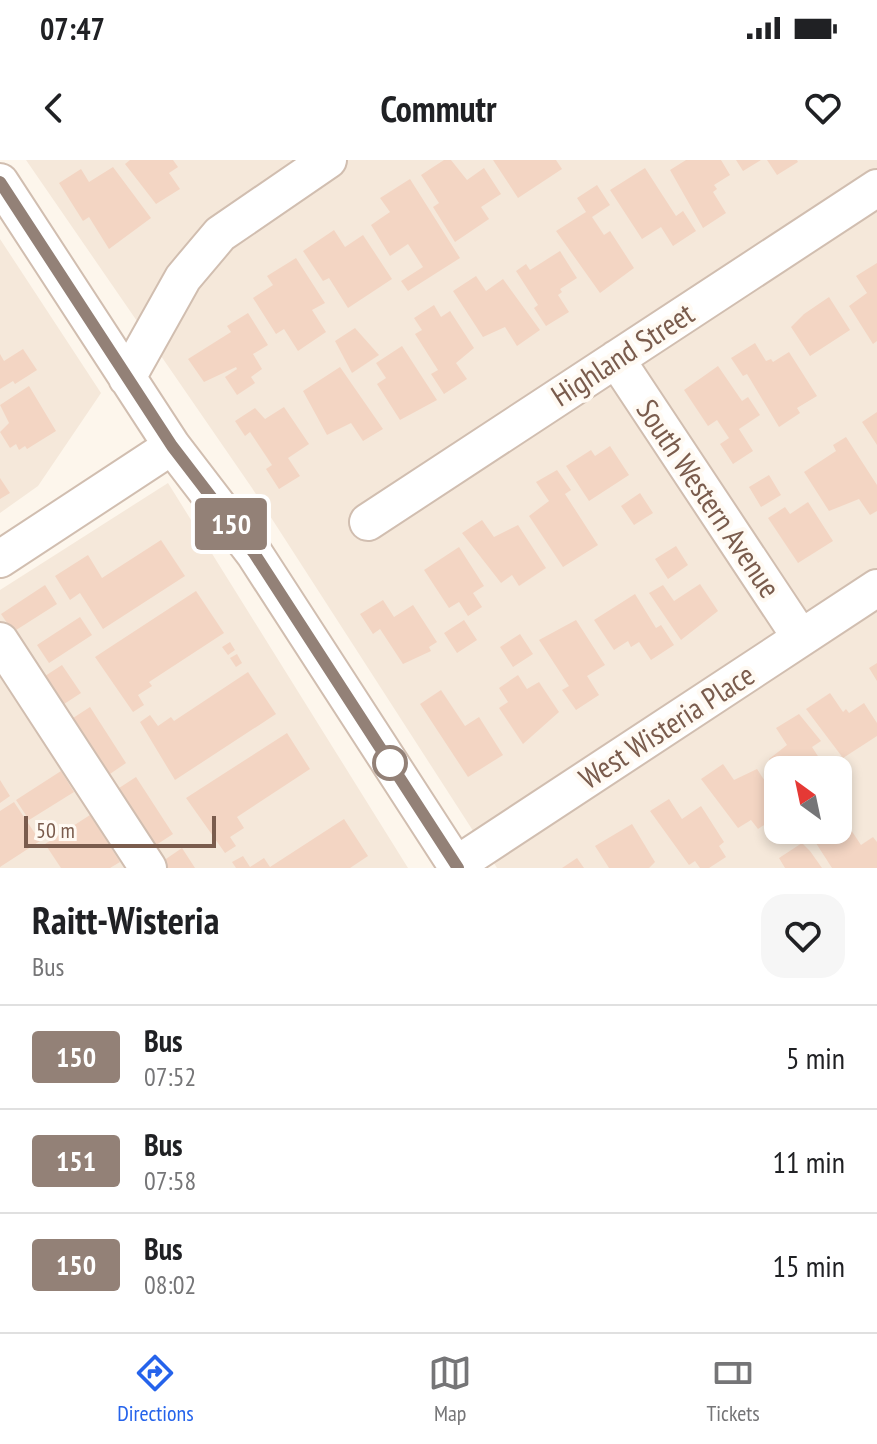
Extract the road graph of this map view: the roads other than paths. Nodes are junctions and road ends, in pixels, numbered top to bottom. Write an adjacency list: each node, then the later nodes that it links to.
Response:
1 (328, 160): 5 (street)
2 (0, 182): 5 (street)
3 (877, 188): 4 (street, Highland Street)
4 (616, 359): 7 (street, Highland Street); 10 (street, South Western Avenue)
5 (127, 378): 6 (street)
6 (172, 446): 8 (street); 12 (street)
7 (368, 522)
8 (0, 559)
9 (877, 588): 10 (street, West Wisteria Place)
10 (801, 638): 12 (street, West Wisteria Place)
11 (0, 641): 13 (street)
12 (457, 867)
13 (148, 868)

